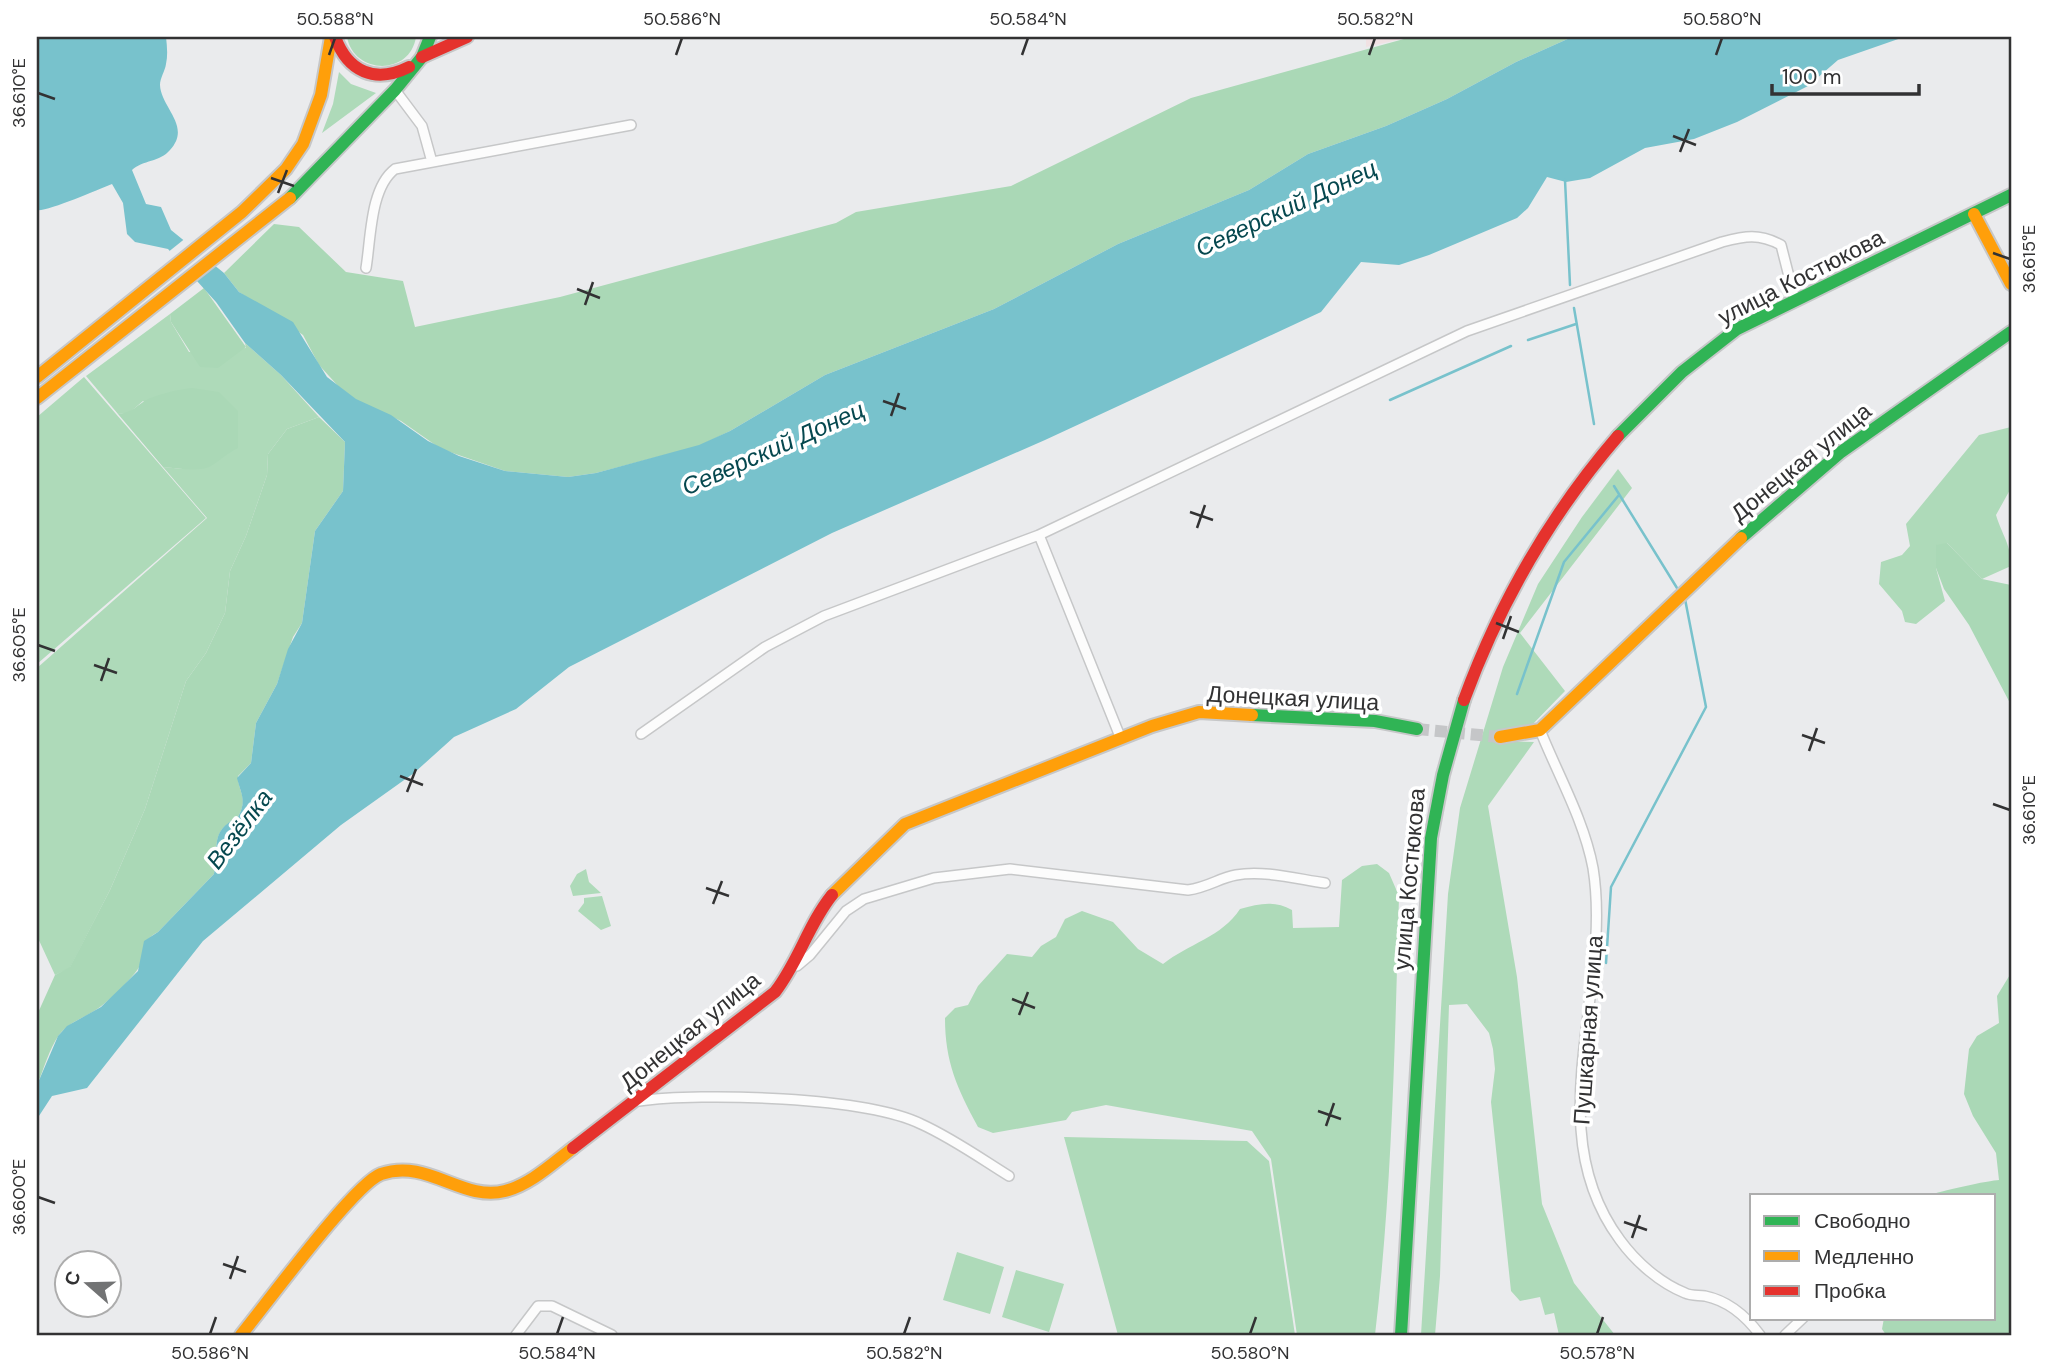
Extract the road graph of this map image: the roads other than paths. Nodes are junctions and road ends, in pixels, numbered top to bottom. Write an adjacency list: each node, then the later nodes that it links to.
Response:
1 (333, 37): 5 (main road); 15 (main road)
2 (430, 37): 4 (main road)
3 (467, 37): 4 (main road)
4 (419, 60): 5 (main road); 6 (main road)
5 (370, 76): 6 (main road)
6 (395, 90): 8 (street); 16 (main road)
7 (631, 125): 8 (street)
8 (432, 162): 11 (street)
9 (2011, 195): 10 (main road, улица Костюкова)
10 (1974, 214): 12 (main road); 13 (main road, улица Костюкова)
11 (366, 268)
12 (2011, 284)
13 (1795, 300): 17 (street); 31 (main road, улица Костюкова)
14 (2011, 332): 19 (main road, Донецкая улица)
15 (37, 377)
16 (37, 398)
17 (1039, 535): 20 (street); 22 (street)
18 (1418, 729): 22 (main road, Донецкая улица)
19 (1540, 730): 21 (main road); 32 (street, Пушкарная улица)
20 (641, 734)
21 (1500, 737)
22 (1121, 739): 24 (main road, Донецкая улица)
23 (1325, 883): 24 (street)
24 (793, 969): 25 (main road, Донецкая улица)
25 (637, 1101): 26 (street); 28 (main road, Донецкая улица)
26 (1009, 1176)
27 (1801, 1320): 33 (street)
28 (241, 1335)
29 (516, 1335): 30 (street)
30 (612, 1335)
31 (1401, 1335)
32 (1760, 1335)
33 (1785, 1335)

